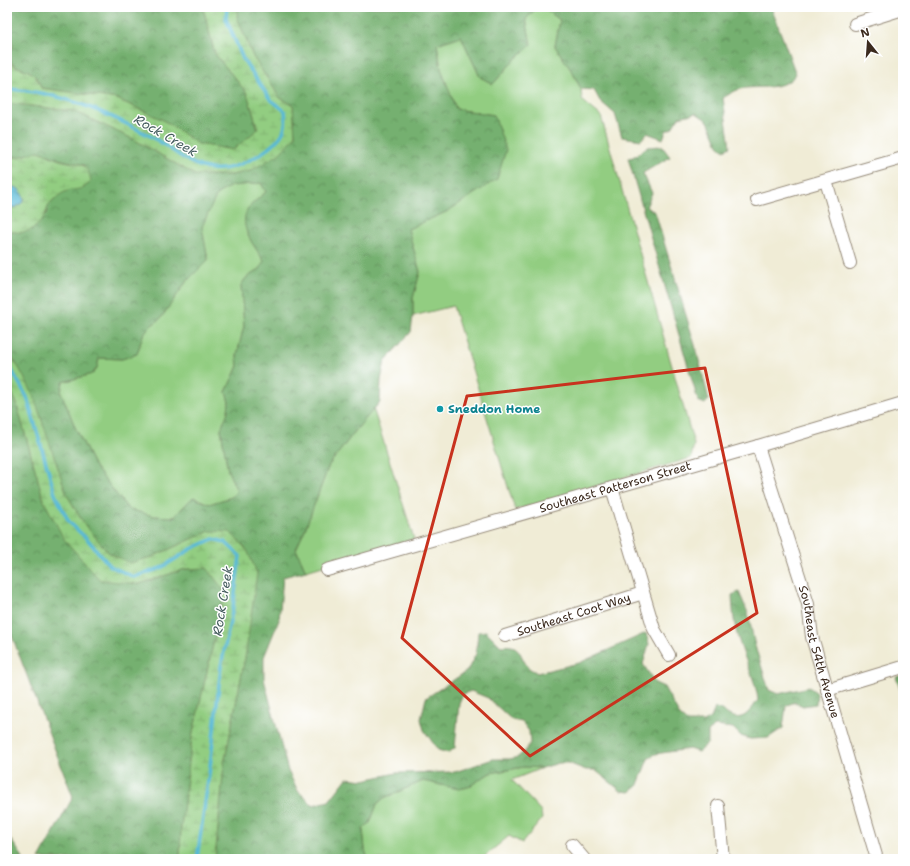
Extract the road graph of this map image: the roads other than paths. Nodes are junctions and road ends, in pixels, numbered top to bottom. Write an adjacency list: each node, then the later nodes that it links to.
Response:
1 (903, 8): 2 (street)
2 (855, 24)
3 (903, 158): 4 (street)
4 (826, 182): 5 (street); 6 (street)
5 (757, 200)
6 (850, 264)
7 (903, 403): 8 (street, Southeast Patterson Street)
8 (758, 446): 9 (street, Southeast Patterson Street); 15 (street, Southeast 54th Avenue)
9 (612, 488): 10 (street, Southeast Patterson Street); 11 (street)
10 (327, 570)
11 (643, 593): 12 (street, Southeast Coot Way); 13 (street)
12 (505, 636)
13 (669, 655)
14 (903, 667): 15 (street)
15 (827, 690): 20 (street, Southeast 54th Avenue)
16 (718, 806): 19 (street)
17 (572, 845): 18 (street)
18 (584, 859)
19 (723, 859)
20 (877, 859)

